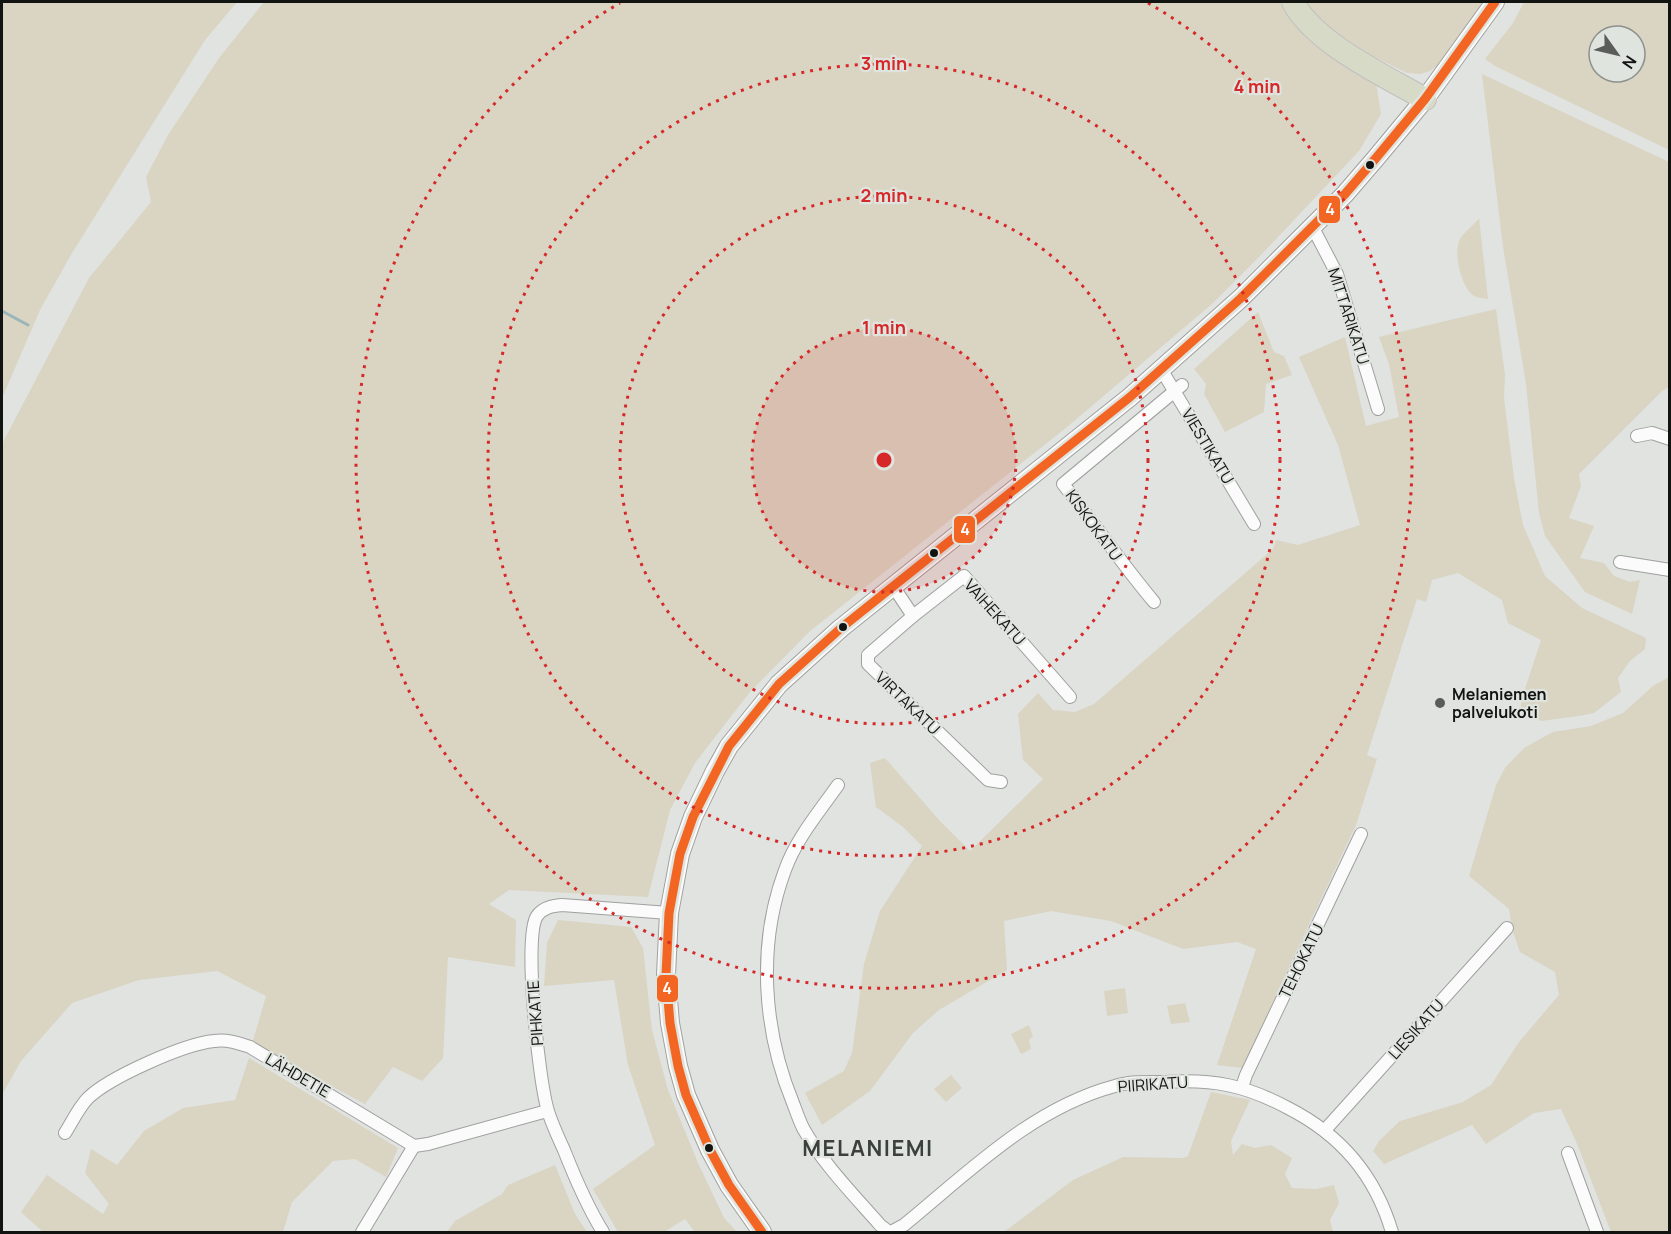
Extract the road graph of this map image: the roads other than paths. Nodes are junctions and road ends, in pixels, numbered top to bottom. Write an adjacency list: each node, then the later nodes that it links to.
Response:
1 (1293, 2): 3 (highway)
2 (1495, 2): 3 (main road)
3 (1425, 99): 4 (main road)
4 (1312, 226): 5 (main road); 7 (street, MITTARIKATU)
5 (1161, 369): 6 (street, VIESTIKATU); 13 (main road)
6 (1179, 388): 10 (street, VIESTIKATU); 14 (street, KISKOKATU)
7 (1378, 409)
8 (1637, 436): 9 (street)
9 (1670, 439)
10 (1254, 524)
11 (1620, 562): 12 (street)
12 (1670, 570)
13 (893, 586): 15 (street); 20 (main road)
14 (1154, 602)
15 (913, 616): 16 (street, VAIHEKATU); 17 (street, VIRTAKATU)
16 (1070, 696)
17 (1001, 782)
18 (838, 785): 31 (street)
19 (1361, 834): 22 (street, TEHOKATU)
20 (669, 913): 23 (street, PIHKATIE); 30 (main road)
21 (1507, 928): 24 (street, LIESIKATU)
22 (1242, 1087): 24 (street, PIIRIKATU); 31 (street, PIIRIKATU)
23 (547, 1111): 26 (street); 29 (street, PIHKATIE)
24 (1325, 1130): 32 (street, PIIRIKATU)
25 (65, 1133): 26 (street, LÄHDETIE)
26 (414, 1146): 28 (street)
27 (1568, 1153): 33 (street)
28 (362, 1233)
29 (603, 1233)
30 (762, 1233)
31 (890, 1233)
32 (1392, 1233)
33 (1598, 1233)

